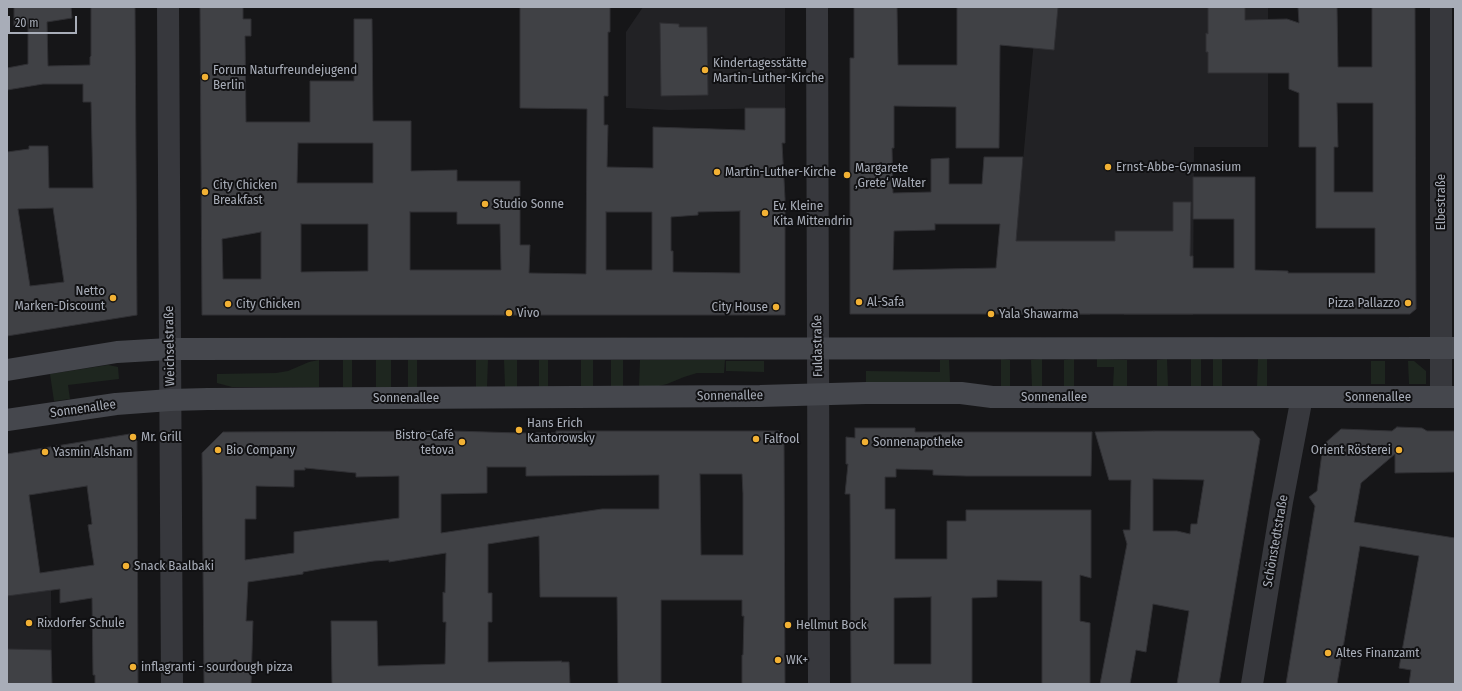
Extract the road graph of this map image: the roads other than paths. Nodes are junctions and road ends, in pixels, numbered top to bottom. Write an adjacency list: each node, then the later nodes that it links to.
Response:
1 (168, 7): 6 (street, Weichselstraße)
2 (817, 7): 7 (street, Fuldastraße)
3 (1442, 7): 4 (street, Elbestraße)
4 (1448, 52): 5 (street, Elbestraße)
5 (1448, 348): 7 (main road); 11 (street, Elbestraße)
6 (169, 349): 7 (main road); 8 (main road); 12 (street, Weichselstraße)
7 (817, 349): 9 (street, Fuldastraße)
8 (7, 370)
9 (818, 394): 10 (main road, Sonnenallee); 12 (main road, Sonnenallee); 15 (street, Fuldastraße)
10 (1302, 397): 11 (main road, Sonnenallee); 16 (street, Schönstedtstraße)
11 (1448, 397)
12 (170, 400): 13 (main road, Sonnenallee); 14 (street, Weichselstraße)
13 (7, 420)
14 (172, 684)
15 (819, 684)
16 (1252, 684)

